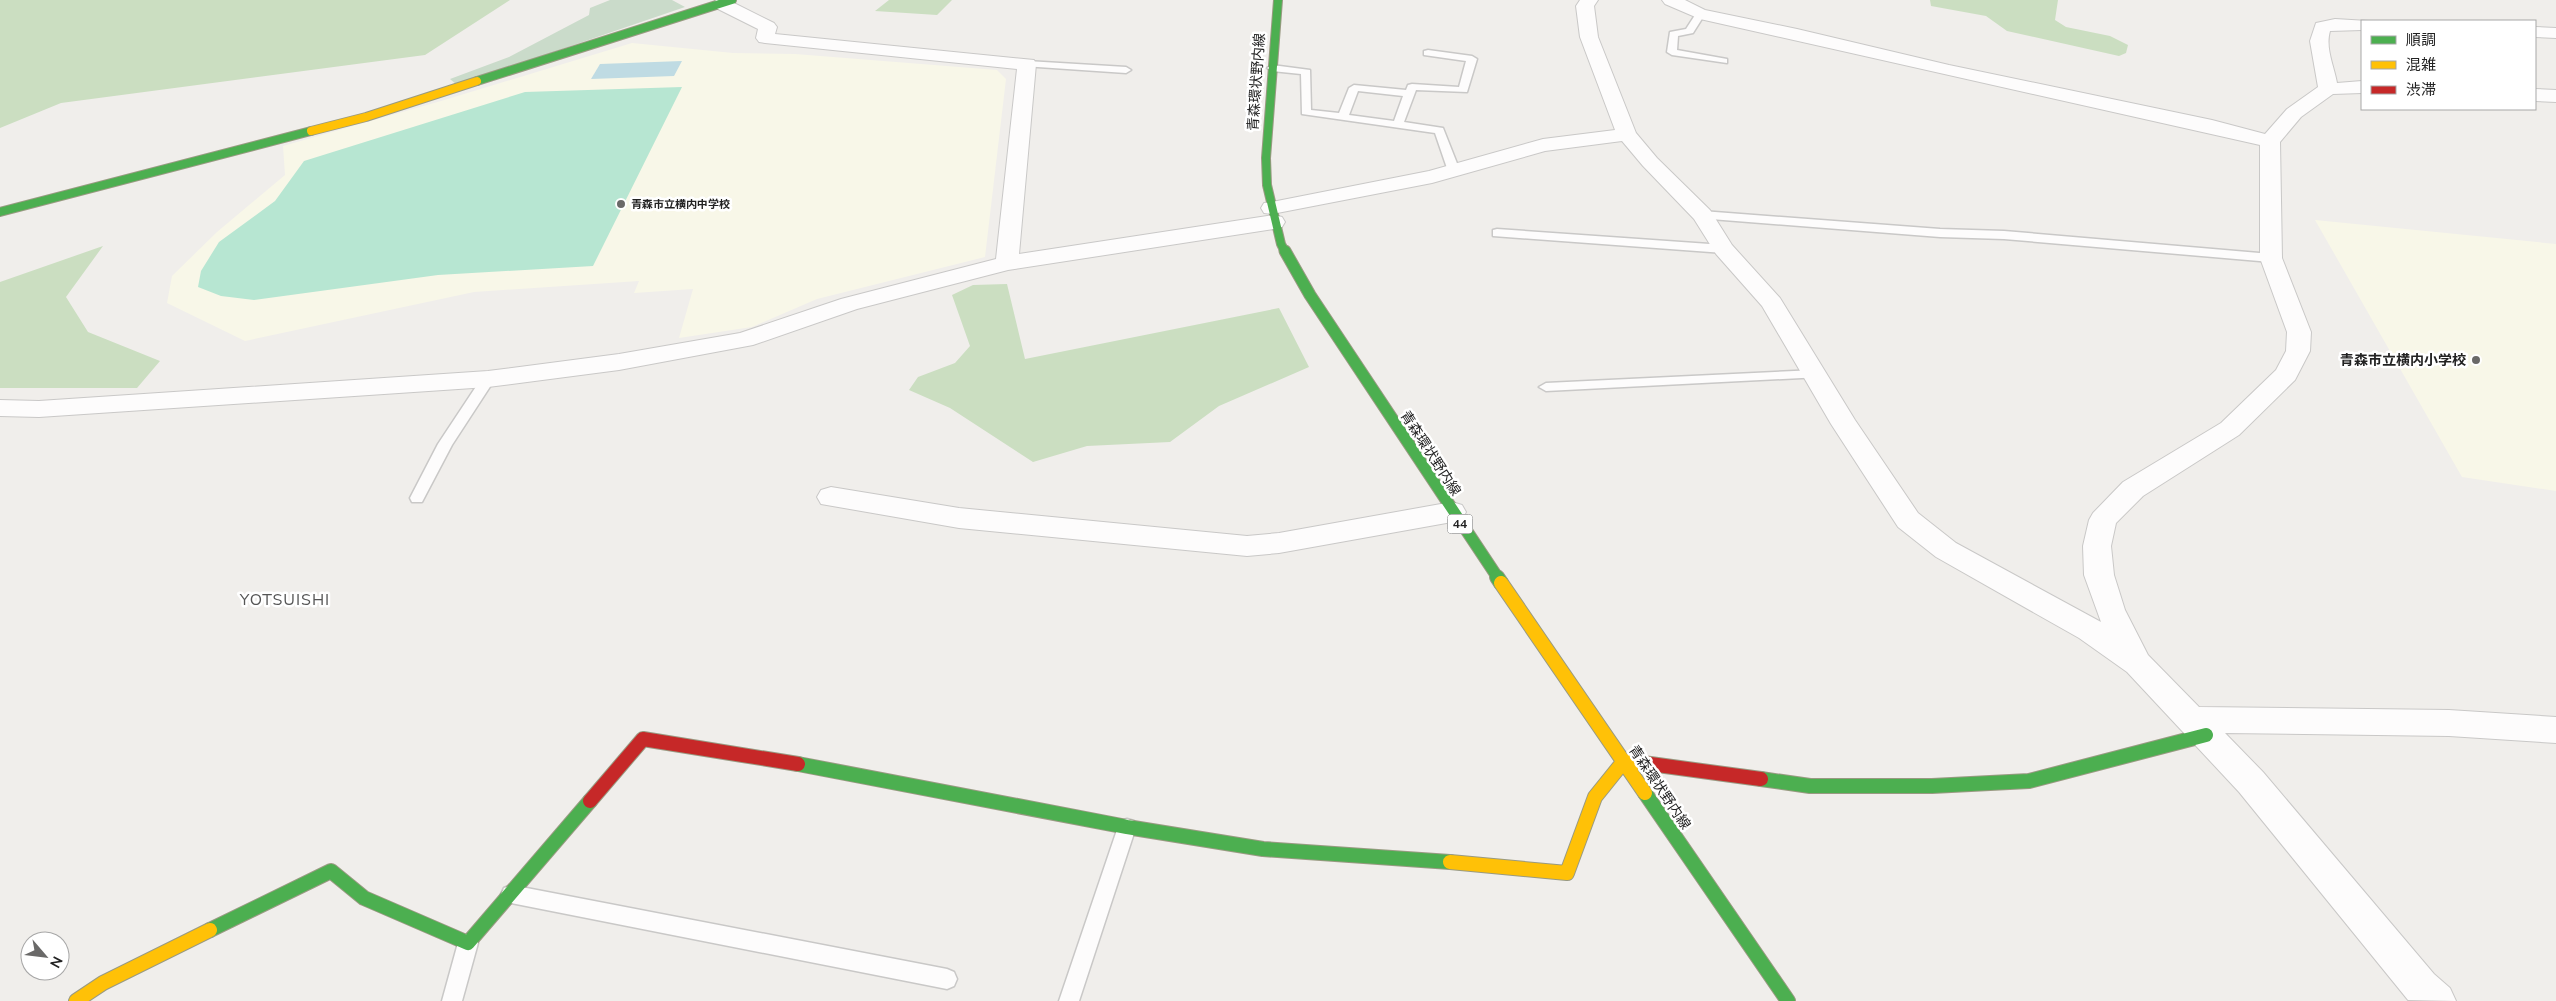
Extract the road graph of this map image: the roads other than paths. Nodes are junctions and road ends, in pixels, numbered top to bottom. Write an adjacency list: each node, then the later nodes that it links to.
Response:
1 (1278, 0): 12 (street, 青森環状野内線 / 44)
2 (1589, 0): 21 (street)
3 (1671, 0): 5 (street)
4 (728, 2): 11 (street); 24 (street)
5 (1700, 14): 10 (lane); 22 (street)
6 (2361, 25): 15 (street)
7 (2536, 32): 8 (street)
8 (2556, 33)
9 (1428, 53): 16 (lane)
10 (1723, 62)
11 (1027, 64): 13 (lane); 30 (street)
12 (1272, 68): 19 (lane); 25 (street, 青森環状野内線 / 44)
13 (1126, 70)
14 (2361, 87): 15 (street)
15 (2328, 89): 22 (street)
16 (1409, 93): 19 (lane); 20 (lane)
17 (2536, 95): 18 (street)
18 (2556, 96)
19 (1343, 117): 20 (lane)
20 (1398, 124): 23 (lane)
21 (1627, 134): 23 (street); 26 (street)
22 (2270, 141): 29 (street)
23 (1454, 171): 25 (street)
24 (0, 212)
25 (1273, 215): 30 (street); 37 (street, 青森環状野内線 / 44)
26 (1702, 215): 28 (street); 29 (lane)
27 (1497, 233): 28 (lane)
28 (1724, 249): 31 (street)
29 (2272, 258): 38 (street)
30 (1007, 263): 32 (street)
31 (1816, 374): 33 (lane); 38 (street)
32 (488, 379): 34 (street); 36 (lane)
33 (1546, 387)
34 (0, 408)
35 (831, 497): 37 (street)
36 (417, 498)
37 (1452, 512): 41 (street, 青森環状野内線 / 44)
38 (2138, 664): 39 (street)
39 (2198, 728): 40 (street); 41 (street); 50 (street)
40 (2556, 730)
41 (1624, 761): 42 (street); 49 (street, 青森環状野内線 / 44)
42 (1127, 827): 43 (street); 48 (lane)
43 (512, 894): 44 (street); 45 (lane)
44 (468, 943): 46 (street); 47 (lane)
45 (947, 979)
46 (76, 1001)
47 (452, 1001)
48 (1069, 1001)
49 (1788, 1001)
50 (2437, 1001)

